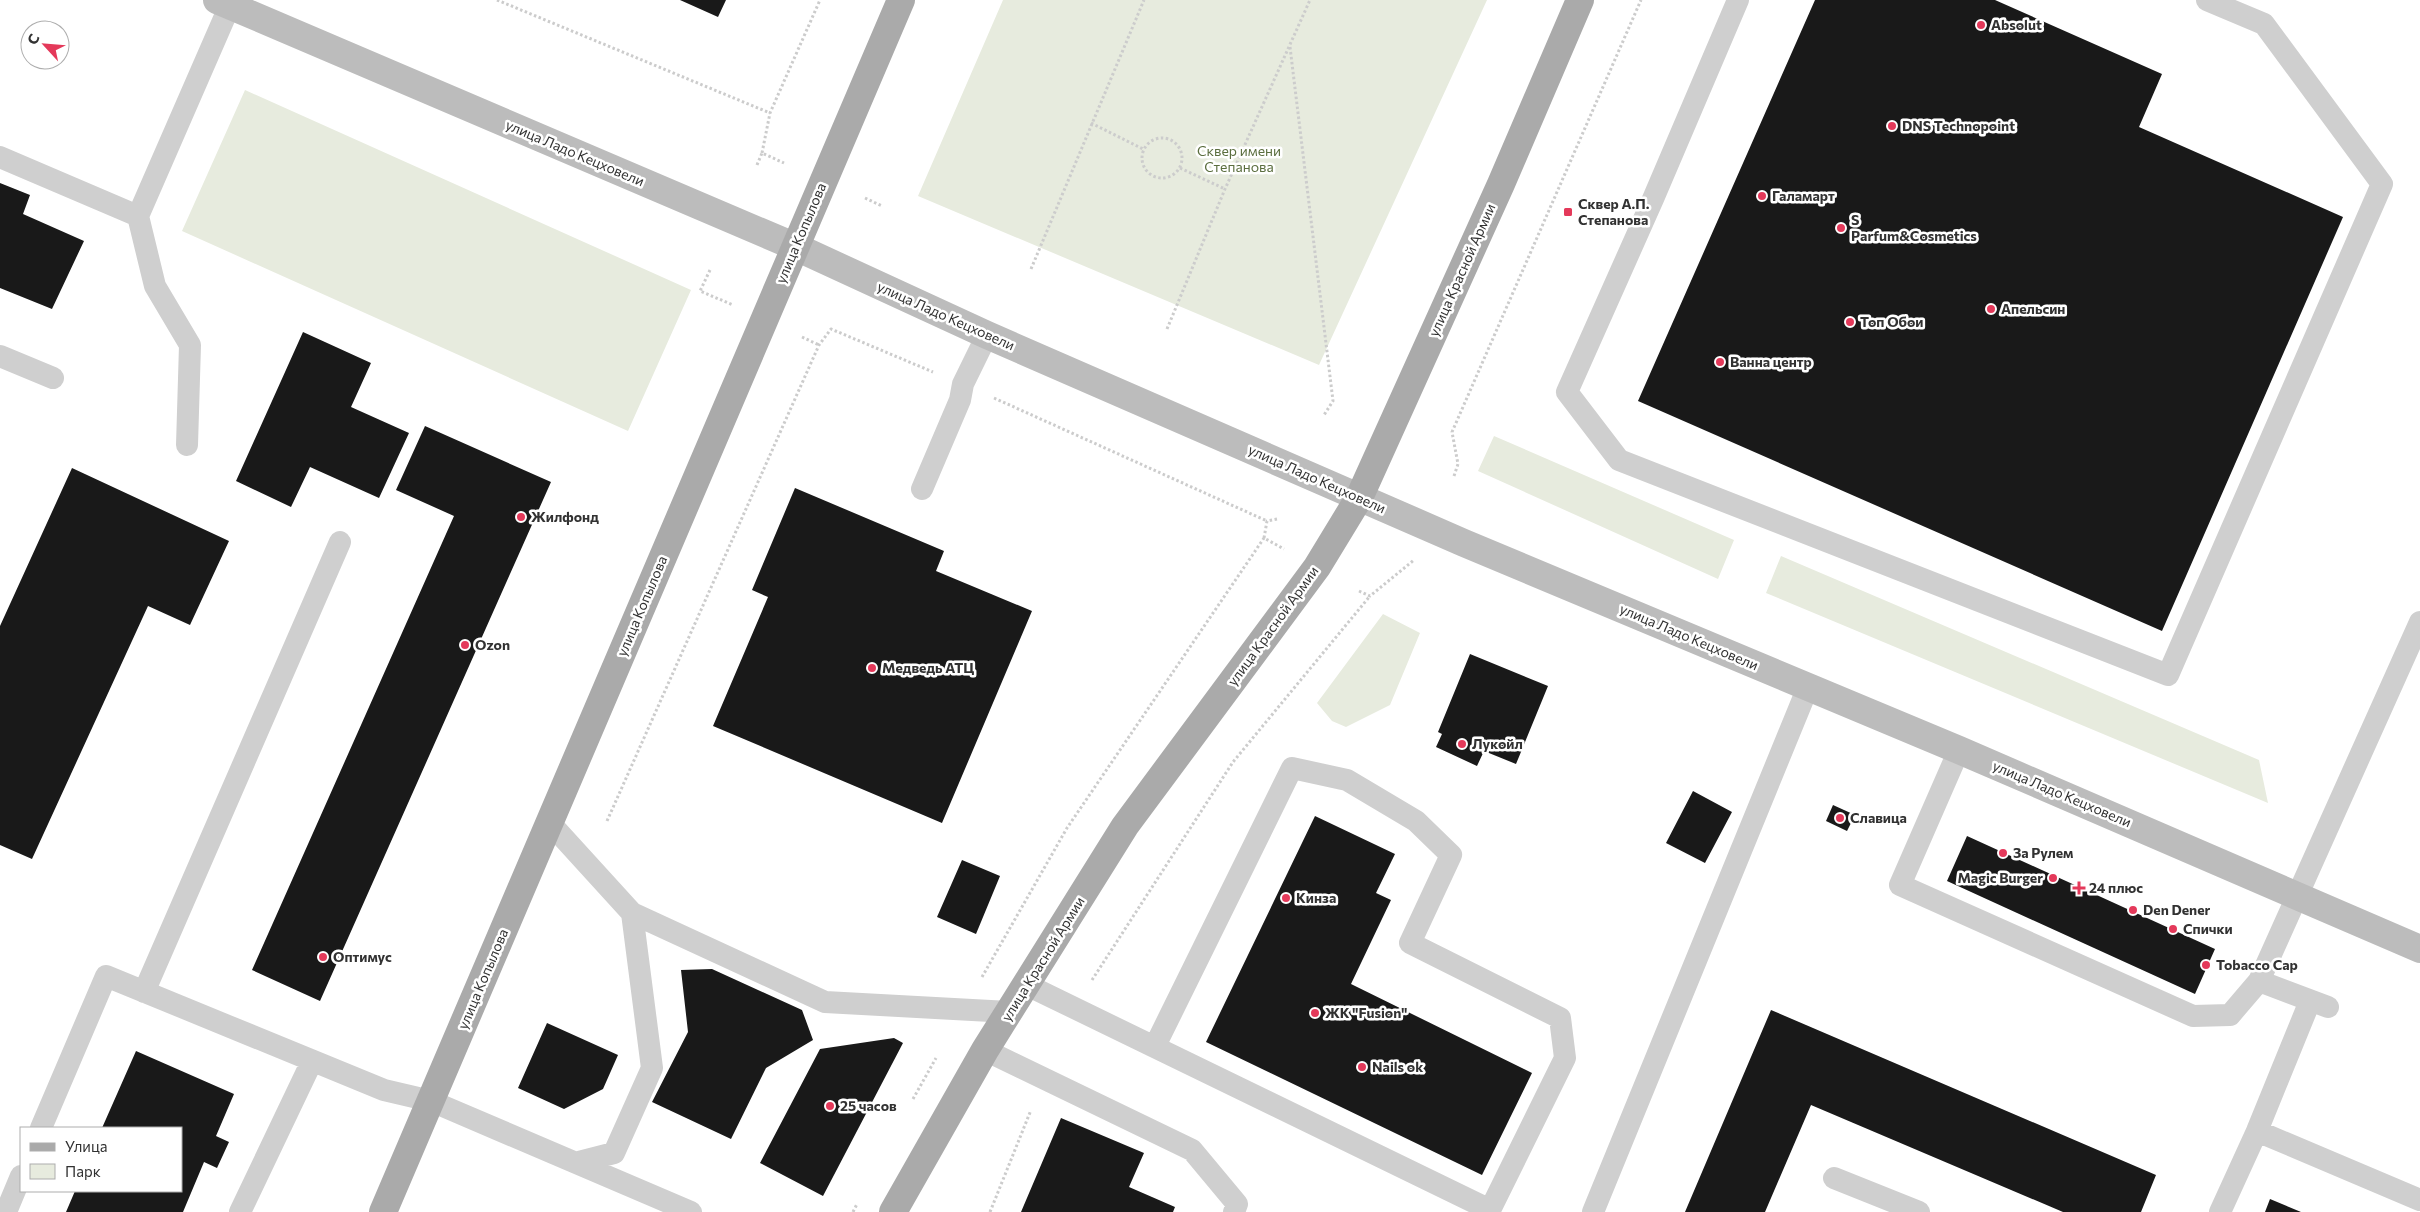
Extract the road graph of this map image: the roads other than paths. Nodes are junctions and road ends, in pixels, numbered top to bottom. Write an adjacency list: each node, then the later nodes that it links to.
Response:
1 (901, 0): 8 (main road, улица Копылова)
2 (1580, 0): 14 (main road, улица Красной Армии)
3 (1738, 0): 4 (lane)
4 (2207, 0)
5 (223, 3): 7 (lane); 8 (main road, улица Ладо Кецховели)
6 (0, 157): 7 (lane)
7 (138, 216): 12 (lane)
8 (796, 247): 9 (main road, улица Ладо Кецховели); 19 (main road, улица Копылова)
9 (987, 335): 13 (lane); 14 (main road, улица Ладо Кецховели)
10 (0, 356): 11 (lane)
11 (53, 378)
12 (187, 445)
13 (922, 489)
14 (1359, 498): 17 (main road, улица Ладо Кецховели); 24 (main road, улица Красной Армии)
15 (340, 542): 25 (lane)
16 (2420, 622): 20 (lane)
17 (1808, 687): 18 (main road, улица Ладо Кецховели); 43 (lane)
18 (1959, 750): 20 (main road, улица Ладо Кецховели); 23 (lane)
19 (550, 823): 21 (lane); 30 (main road, улица Копылова)
20 (2298, 896): 22 (main road, улица Ладо Кецховели); 23 (lane)
21 (632, 913): 26 (lane); 33 (lane)
22 (2420, 949)
23 (2259, 981): 32 (lane)
24 (1027, 985): 26 (main road, улица Красной Армии); 27 (lane)
25 (144, 992): 29 (lane); 31 (lane)
26 (1009, 1012): 28 (main road, улица Красной Армии)
27 (1155, 1046): 27 (lane)
28 (985, 1050): 41 (main road, улица Красной Армии); 42 (lane)
29 (312, 1062): 30 (lane); 38 (lane)
30 (431, 1101): 33 (lane); 39 (main road, улица Копылова)
31 (42, 1127)
32 (2257, 1131): 36 (lane); 45 (lane)
33 (579, 1162): 40 (lane)
34 (20, 1178): 37 (lane)
35 (1834, 1178): 44 (lane)
36 (2420, 1200)
37 (6, 1212)
38 (240, 1212)
39 (383, 1212)
40 (691, 1212)
41 (892, 1212)
42 (1234, 1212)
43 (1593, 1212)
44 (1919, 1212)
45 (2220, 1212)

